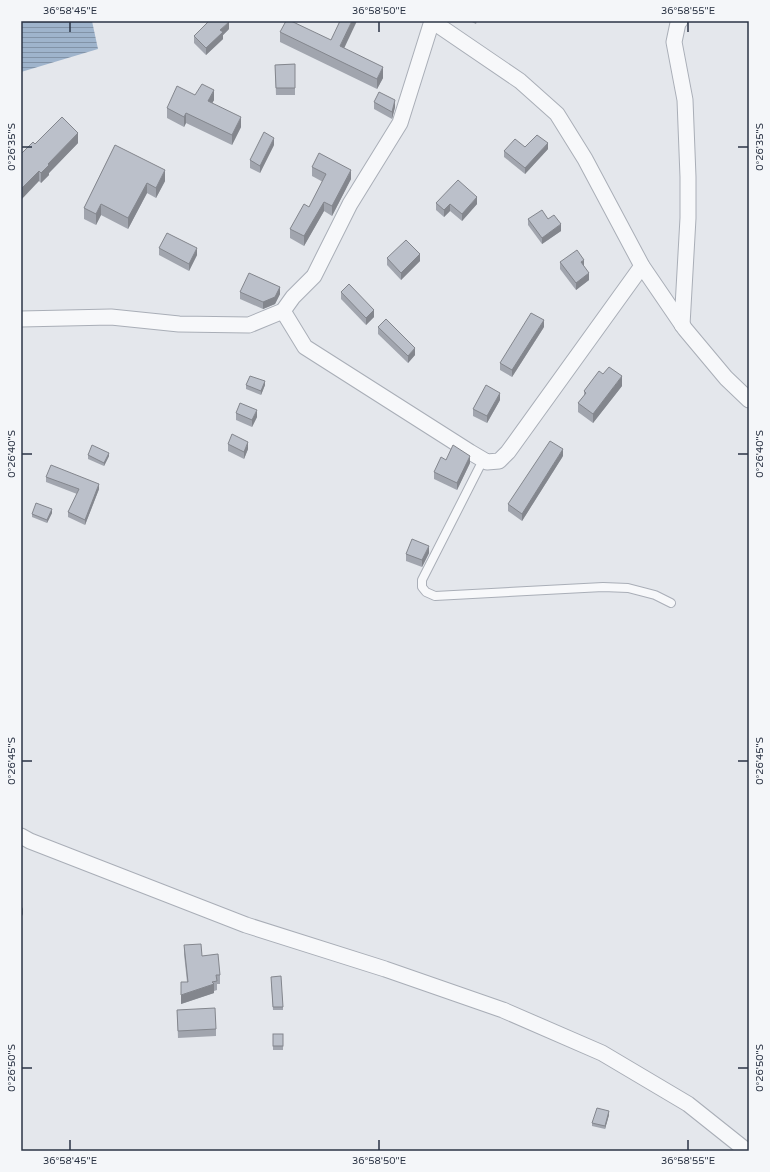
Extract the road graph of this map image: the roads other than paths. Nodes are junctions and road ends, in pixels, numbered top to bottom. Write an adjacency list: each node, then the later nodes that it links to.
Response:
1 (432, 21): 3 (street); 4 (street)
2 (680, 21): 6 (street)
3 (642, 266): 6 (street); 8 (street)
4 (283, 310): 5 (street); 8 (street)
5 (21, 319)
6 (682, 325): 7 (street)
7 (749, 400)
8 (483, 460): 9 (lane)
9 (671, 603)
10 (21, 836): 11 (street)
11 (747, 1151)

